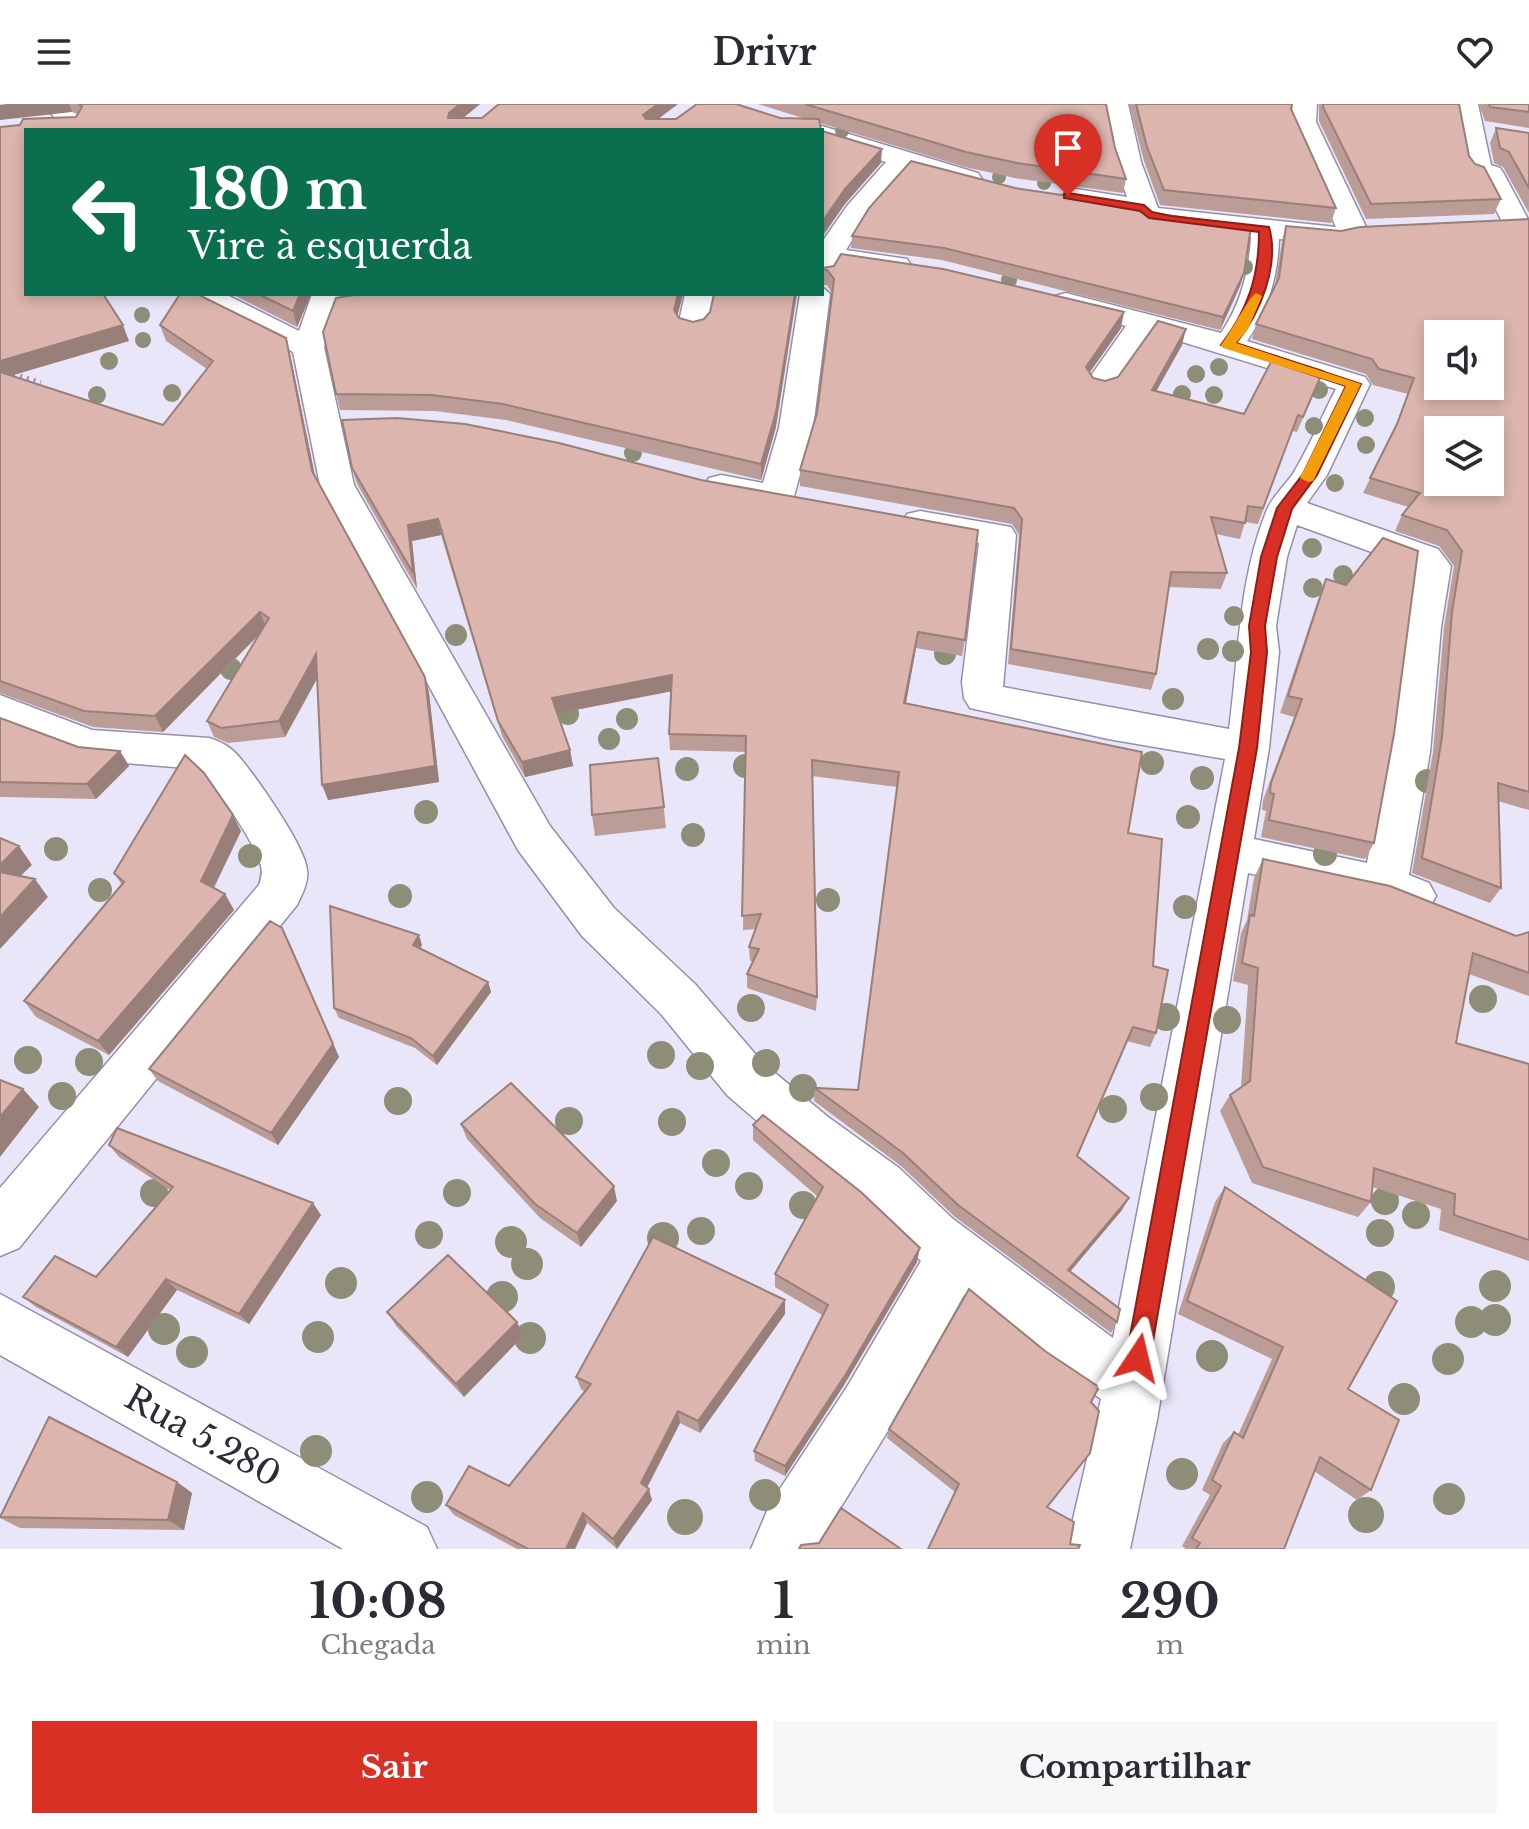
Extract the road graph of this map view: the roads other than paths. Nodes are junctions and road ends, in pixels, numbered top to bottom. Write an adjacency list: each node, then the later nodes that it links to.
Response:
1 (1116, 104): 9 (street)
2 (1305, 104): 13 (street)
3 (1470, 117): 4 (street); 10 (street)
4 (1501, 134)
5 (824, 135): 6 (street)
6 (903, 160): 7 (street); 15 (street)
7 (1000, 186)
8 (1055, 194): 9 (street)
9 (1144, 208): 12 (street)
10 (1523, 224): 11 (street)
11 (1485, 228)
12 (1265, 230): 13 (street); 25 (street)
13 (1354, 231): 14 (street)
14 (1382, 231)
15 (824, 267)
16 (824, 270): 17 (street)
17 (929, 270)
18 (1036, 294): 23 (street)
19 (206, 296): 26 (street)
20 (700, 296): 24 (street)
21 (818, 296): 29 (street)
22 (335, 299): 26 (street)
23 (1146, 322): 25 (street); 27 (street)
24 (693, 326)
25 (1228, 345): 31 (street)
26 (308, 347): 39 (street)
27 (1101, 384)
28 (689, 479): 29 (street)
29 (776, 496): 30 (street)
30 (813, 505)
31 (1285, 508): 34 (street); 36 (street)
32 (882, 517): 34 (street)
33 (0, 710): 38 (street)
34 (1248, 748): 35 (street)
35 (1230, 851): 36 (street); 41 (street)
36 (1385, 885): 37 (street)
37 (1444, 908)
38 (0, 1229)
39 (957, 1253): 41 (street); 43 (street)
40 (0, 1323): 42 (street, Rua 5.280)
41 (1133, 1386): 44 (street)
42 (405, 1549)
43 (783, 1549)
44 (1098, 1549)

